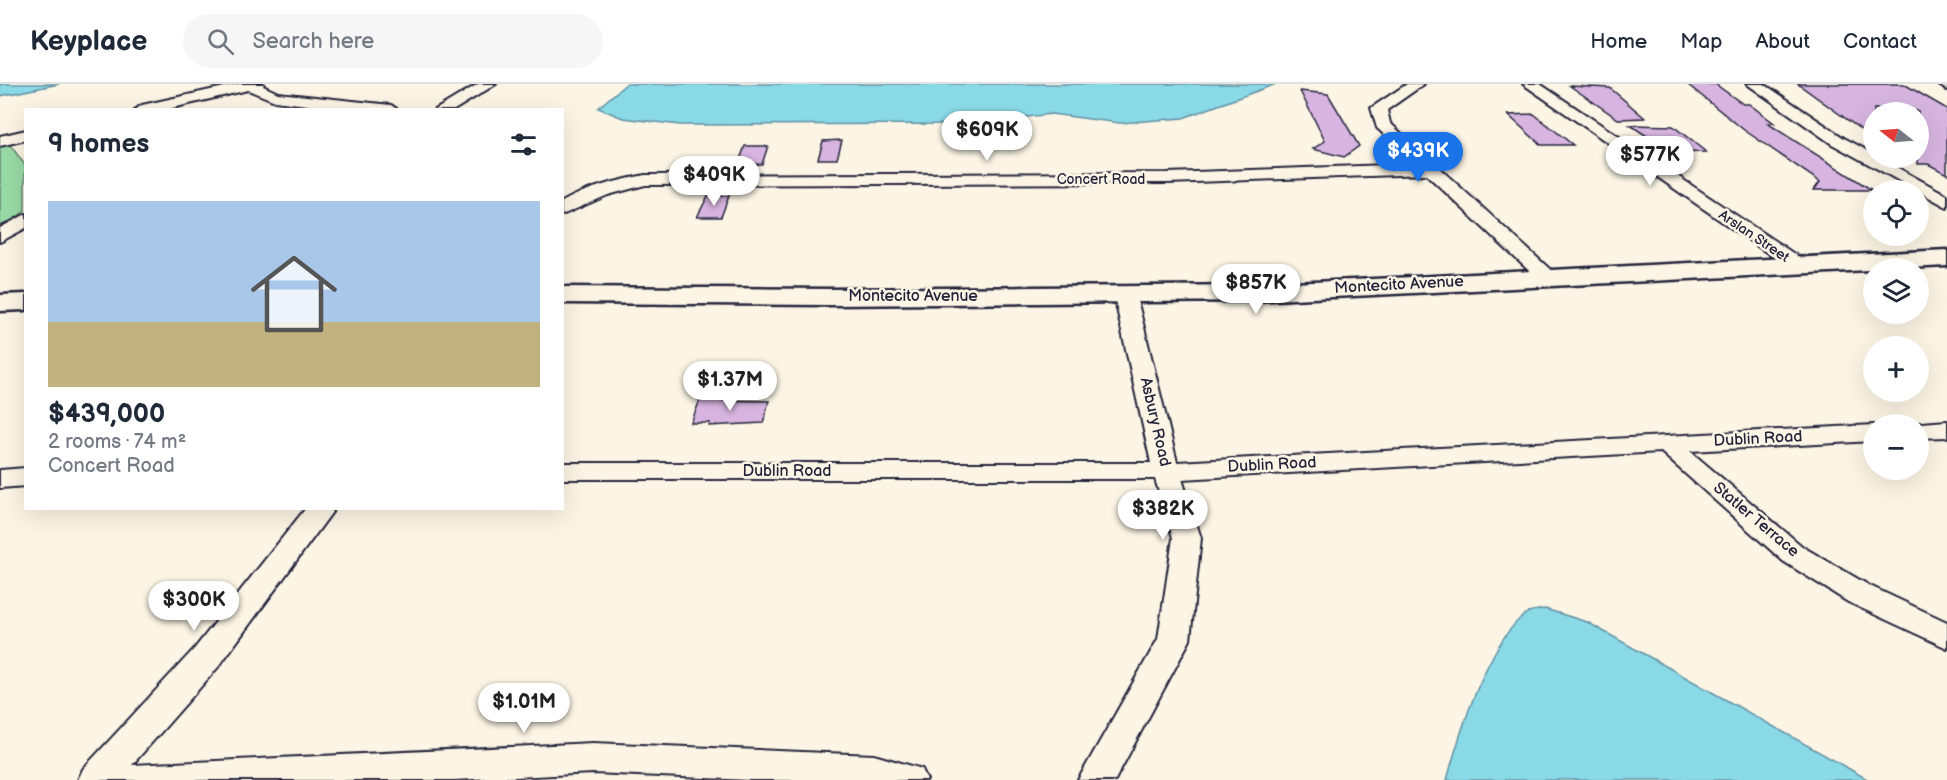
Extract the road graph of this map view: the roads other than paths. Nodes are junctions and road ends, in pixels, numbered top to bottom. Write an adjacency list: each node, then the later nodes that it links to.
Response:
1 (489, 84): 9 (street)
2 (1418, 84): 12 (street)
3 (1522, 84): 4 (street)
4 (1530, 84): 18 (street, Arslan Street)
5 (1754, 84): 13 (street)
6 (254, 85): 7 (street); 8 (street)
7 (151, 108)
8 (373, 108)
9 (446, 108)
10 (13, 138): 11 (street)
11 (24, 150)
12 (1428, 169): 14 (street, Concert Road); 19 (street)
13 (1947, 202)
14 (564, 209)
15 (24, 221): 16 (street)
16 (0, 236)
17 (1947, 258): 18 (street, Montecito Avenue)
18 (1799, 266): 19 (street, Montecito Avenue)
19 (1548, 278): 21 (street, Montecito Avenue)
20 (564, 295): 21 (street, Montecito Avenue)
21 (1125, 295): 29 (street, Asbury Road)
22 (24, 302): 23 (street)
23 (0, 303)
24 (1947, 429): 25 (street)
25 (1929, 430)
26 (1863, 434): 27 (street, Dublin Road)
27 (1668, 444): 29 (street, Dublin Road); 33 (street, Statler Terrace)
28 (564, 471): 29 (street, Dublin Road)
29 (1166, 471): 38 (street, Asbury Road)
30 (24, 477): 31 (street)
31 (0, 479)
32 (319, 510): 35 (street)
33 (1947, 636)
34 (585, 769): 36 (street); 37 (street)
35 (96, 780)
36 (132, 780)
37 (909, 780)
38 (1096, 780)

